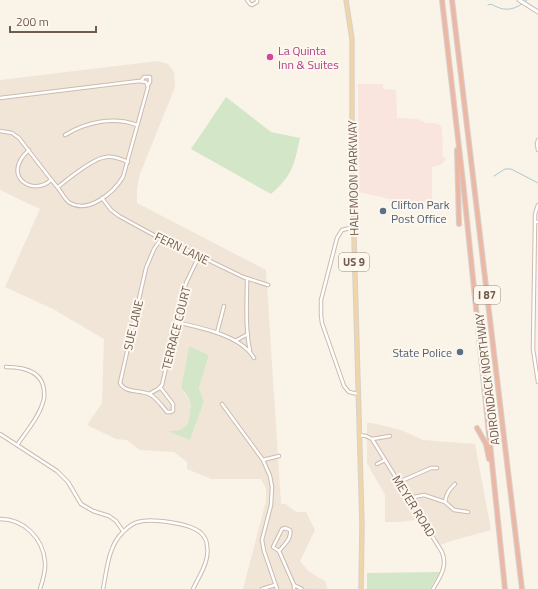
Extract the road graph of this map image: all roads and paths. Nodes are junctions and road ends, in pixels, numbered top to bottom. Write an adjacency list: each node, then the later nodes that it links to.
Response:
1 (247, 0): 2 (street)
2 (257, 0)
3 (346, 0): 25 (main road, HALFMOON PARKWAY / US 9)
4 (442, 0): 11 (highway, ADIRONDACK NORTHWAY / I 87)
5 (452, 0): 78 (highway, ADIRONDACK NORTHWAY / I 87)
6 (519, 0): 7 (street)
7 (538, 12)
8 (141, 81): 9 (street); 9 (street); 10 (street)
9 (148, 85): 12 (street)
10 (0, 98)
11 (457, 123): 24 (highway); 59 (highway, ADIRONDACK NORTHWAY / I 87)
12 (137, 125): 14 (street); 18 (street)
13 (0, 131): 16 (street)
14 (66, 135)
15 (538, 140): 17 (street)
16 (29, 150): 19 (street); 19 (street)
17 (538, 150)
18 (128, 162): 20 (street); 21 (street)
19 (50, 180): 20 (street)
20 (58, 187): 21 (street)
21 (102, 198): 26 (street, FERN LANE)
22 (538, 205): 23 (street)
23 (537, 222): 28 (street)
24 (459, 224)
25 (354, 227): 44 (main road, HALFMOON PARKWAY / US 9); 44 (street)
26 (161, 239): 27 (street, FERN LANE); 43 (street, SUE LANE)
27 (199, 256): 29 (street, FERN LANE); 32 (street, TERRACE COURT)
28 (537, 263): 37 (street)
29 (248, 279): 30 (street, FERN LANE); 34 (street)
30 (268, 285)
31 (224, 306): 33 (street)
32 (176, 322): 33 (street); 42 (street, TERRACE COURT)
33 (217, 332): 35 (street)
34 (248, 334): 35 (street); 36 (street)
35 (235, 341): 36 (street)
36 (250, 352): 39 (street)
37 (533, 352): 38 (street); 41 (street)
38 (538, 352)
39 (254, 358)
40 (6, 367): 51 (street)
41 (538, 382)
42 (160, 387): 43 (street); 43 (street)
43 (149, 394)
44 (358, 394): 48 (main road, HALFMOON PARKWAY / US 9)
45 (222, 404): 53 (street)
46 (478, 428): 59 (highway)
47 (0, 434): 51 (street)
48 (359, 435): 50 (street); 75 (main road, HALFMOON PARKWAY / US 9)
49 (390, 436): 50 (street)
50 (372, 439): 54 (street, MEYER ROAD)
51 (17, 444): 64 (street)
52 (279, 456): 53 (street)
53 (263, 460): 66 (street)
54 (385, 460): 55 (street); 57 (street, MEYER ROAD)
55 (376, 464)
56 (437, 468): 57 (street)
57 (398, 482): 60 (street, MEYER ROAD)
58 (455, 484): 61 (street)
59 (494, 488): 77 (highway, ADIRONDACK NORTHWAY / I 87)
60 (410, 500): 61 (street); 76 (street, MEYER ROAD)
61 (444, 502): 62 (street)
62 (468, 512)
63 (0, 519): 68 (street)
64 (123, 531): 69 (street); 70 (street)
65 (279, 551): 65 (street); 67 (street)
66 (275, 585): 71 (street); 72 (street)
67 (294, 585): 73 (street); 74 (street)
68 (40, 589)
69 (103, 589)
70 (192, 589)
71 (262, 589)
72 (277, 589)
73 (294, 589)
74 (302, 589)
75 (361, 589)
76 (433, 589)
77 (505, 589)
78 (522, 589)

